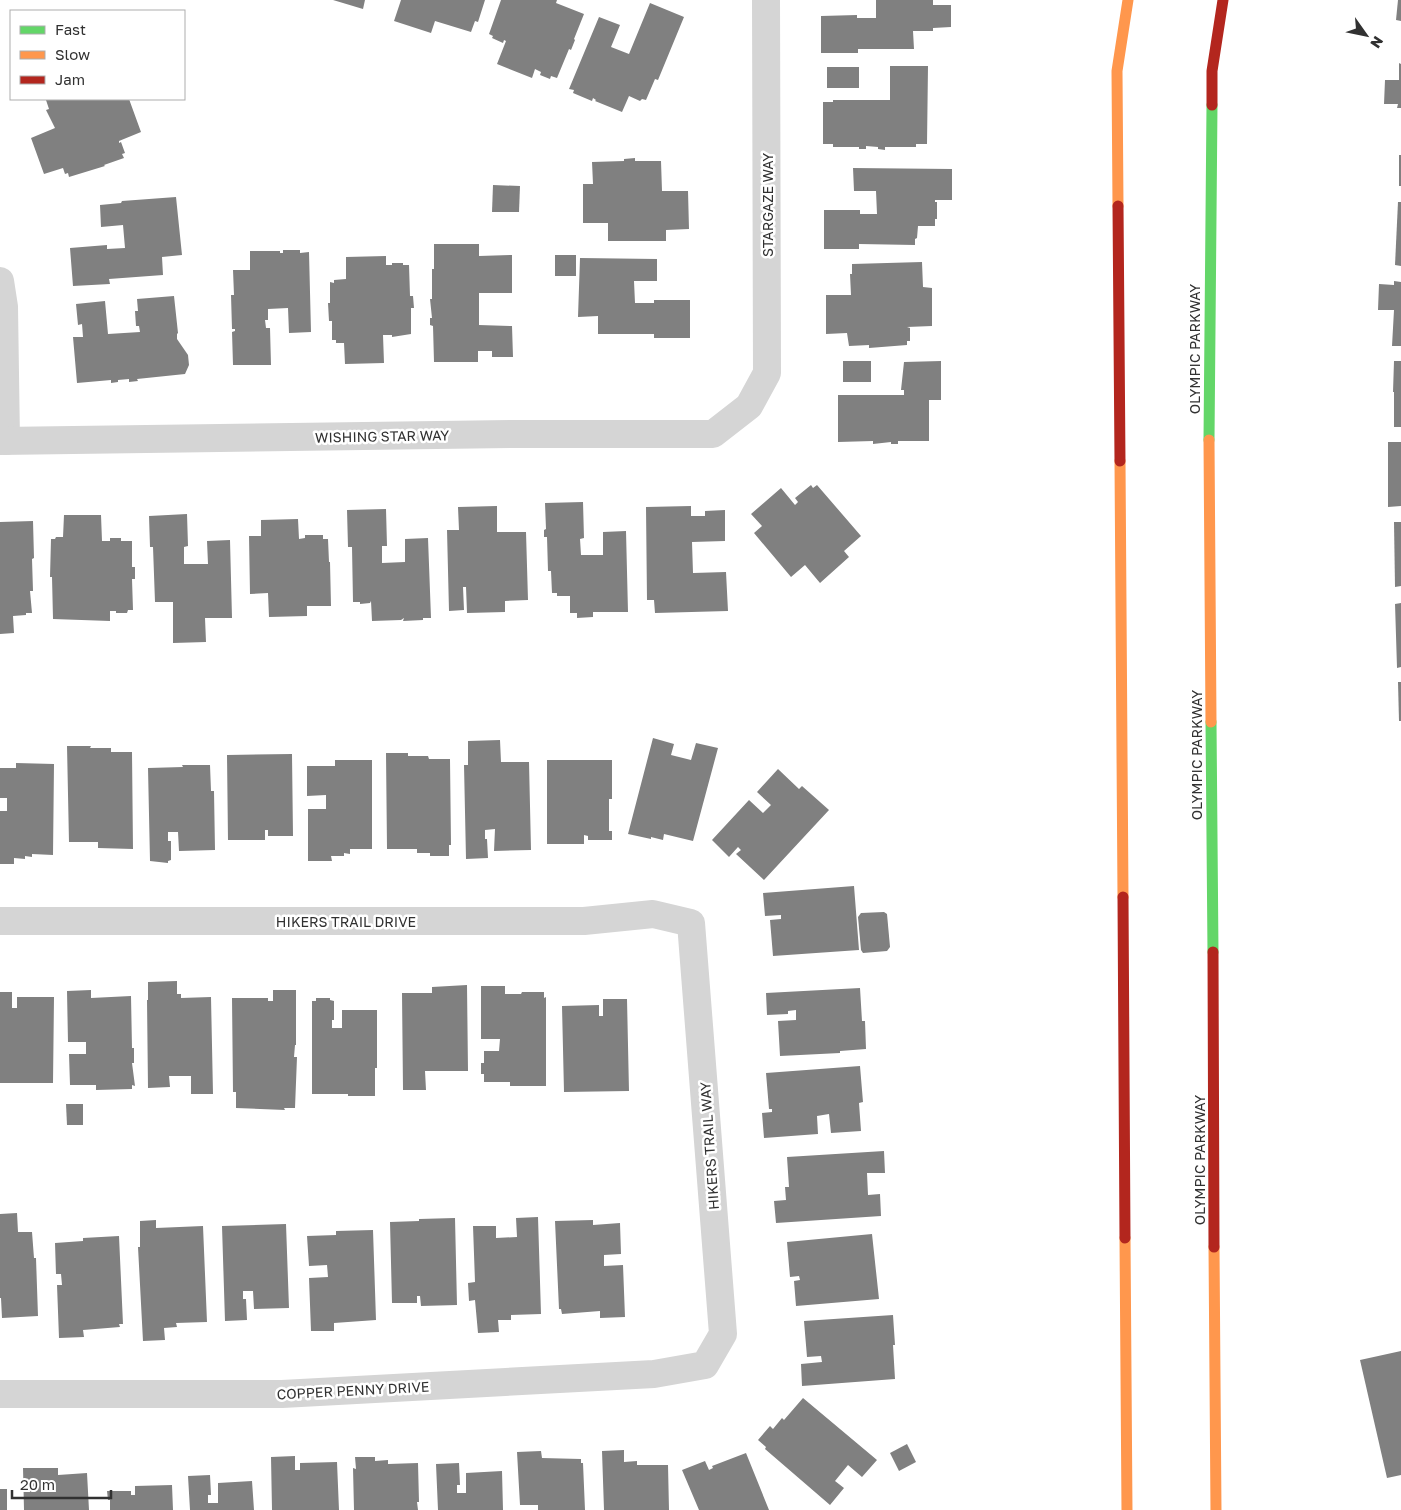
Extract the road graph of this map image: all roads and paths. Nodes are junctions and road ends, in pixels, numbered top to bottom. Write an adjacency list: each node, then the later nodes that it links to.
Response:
1 (766, 0): 5 (street, STARGAZE WAY)
2 (1128, 0): 11 (main road)
3 (1223, 0): 12 (main road, OLYMPIC PARKWAY)
4 (0, 281): 6 (street, WISHING STAR WAY)
5 (748, 406): 6 (street, WISHING STAR WAY)
6 (3, 441)
7 (0, 921): 8 (street, HIKERS TRAIL DRIVE)
8 (692, 922): 9 (street, HIKERS TRAIL WAY)
9 (705, 1365): 10 (street, COPPER PENNY DRIVE)
10 (0, 1394)
11 (1127, 1510)
12 (1216, 1510)

